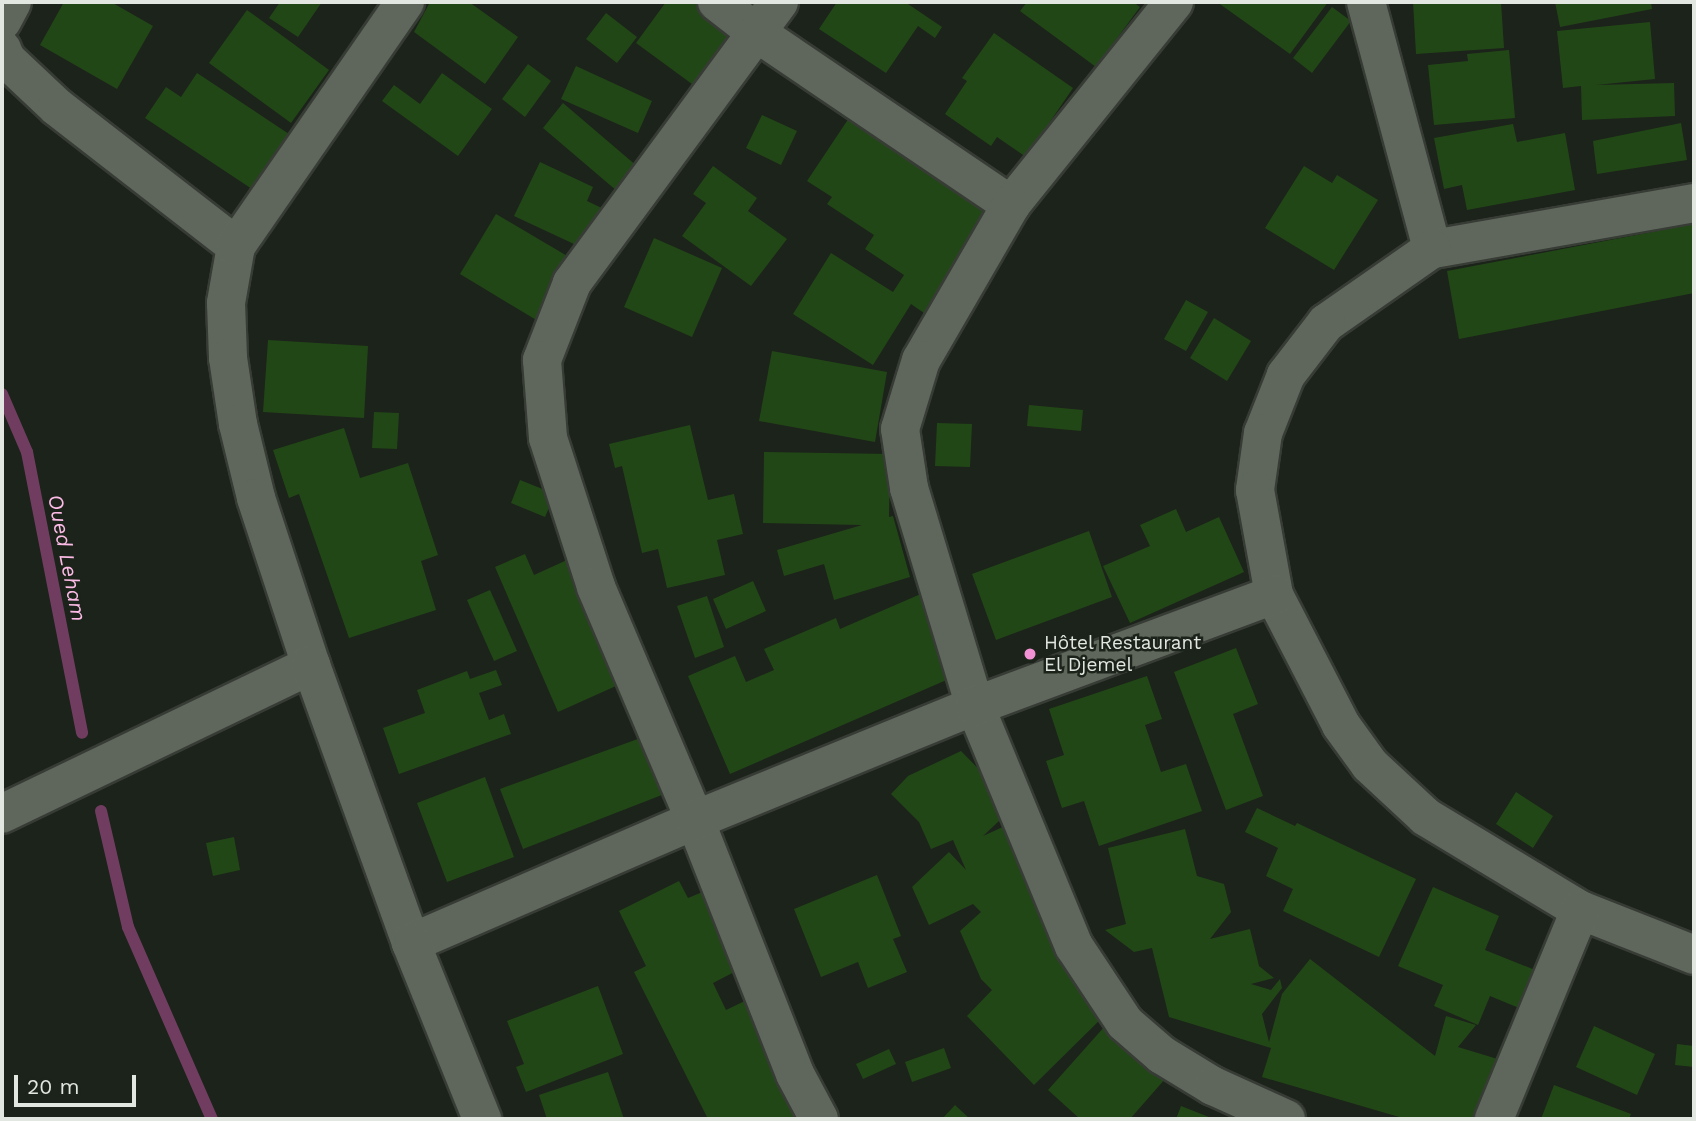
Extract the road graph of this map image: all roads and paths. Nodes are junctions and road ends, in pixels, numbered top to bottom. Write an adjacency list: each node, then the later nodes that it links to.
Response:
1 (12, 2): 7 (street)
2 (405, 2): 12 (street)
3 (717, 2): 8 (street)
4 (779, 2): 8 (street)
5 (1174, 2): 11 (street)
6 (1366, 2): 13 (street)
7 (2, 21)
8 (757, 33): 11 (street); 18 (street)
9 (2, 49): 12 (street)
10 (1694, 203): 13 (street)
11 (1012, 205): 16 (street)
12 (236, 246): 15 (street)
13 (1432, 249): 14 (street)
14 (1274, 595): 16 (street); 19 (street)
15 (311, 665): 17 (street); 20 (street)
16 (975, 706): 18 (street); 24 (street)
17 (2, 814)
18 (695, 820): 20 (street); 23 (street)
19 (1580, 910): 21 (street); 25 (street)
20 (411, 943): 22 (street)
21 (1694, 955)
22 (482, 1119)
23 (819, 1119)
24 (1286, 1119)
25 (1494, 1119)

